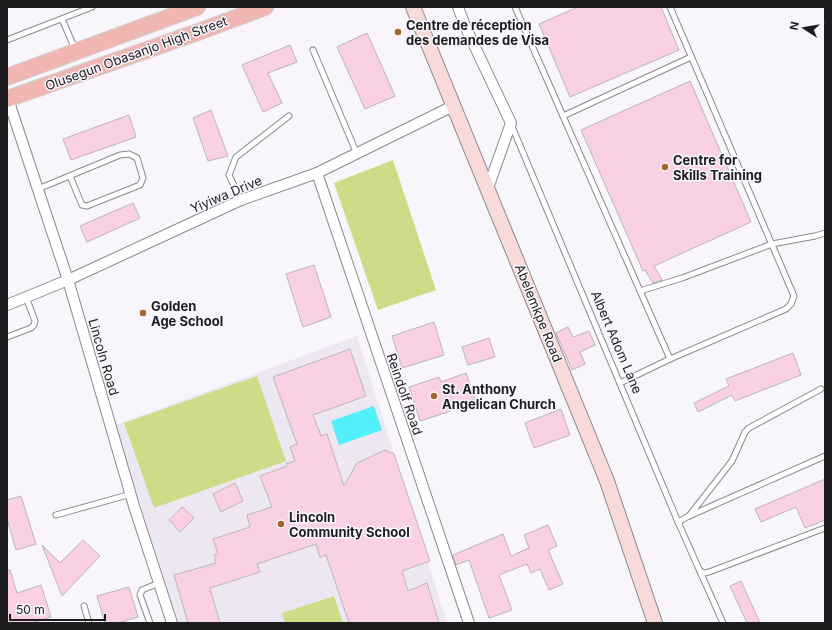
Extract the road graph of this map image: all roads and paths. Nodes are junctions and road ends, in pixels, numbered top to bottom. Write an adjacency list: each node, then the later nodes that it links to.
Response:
1 (92, 7): 8 (lane)
2 (197, 7): 11 (main road, Olusegun Obasanjo High Street)
3 (265, 7): 14 (main road, Olusegun Obasanjo High Street)
4 (413, 7): 15 (street, Abelemkpe Road)
5 (458, 7): 18 (street, Albert Adom Lane)
6 (515, 7): 17 (lane)
7 (670, 7): 12 (lane)
8 (62, 19): 9 (lane); 11 (lane)
9 (7, 40)
10 (313, 50): 19 (lane)
11 (76, 52): 13 (main road, Olusegun Obasanjo High Street)
12 (691, 57): 17 (lane); 26 (lane)
13 (7, 77)
14 (7, 99): 23 (street, Lincoln Road)
15 (454, 105): 19 (street, Yiyiwa Drive); 22 (street, Abelemkpe Road)
16 (289, 116): 24 (lane)
17 (563, 116): 28 (lane)
18 (511, 123): 22 (street); 33 (lane, Albert Adom Lane)
19 (357, 154): 20 (street, Yiyiwa Drive)
20 (317, 174): 24 (street, Yiyiwa Drive); 47 (street, Reindolf Road)
21 (70, 176): 21 (lane); 23 (lane)
22 (488, 188): 48 (street, Abelemkpe Road)
23 (38, 189): 27 (street, Lincoln Road)
24 (241, 200): 27 (street, Yiyiwa Drive)
25 (825, 233): 26 (lane)
26 (772, 244): 28 (lane); 32 (lane)
27 (68, 280): 29 (street, Yiyiwa Drive); 36 (street, Lincoln Road)
28 (640, 291): 32 (lane)
29 (26, 297): 30 (street, Yiyiwa Drive); 31 (lane)
30 (7, 305)
31 (7, 338)
32 (670, 359): 33 (lane)
33 (620, 383): 39 (lane, Albert Adom Lane)
34 (821, 389): 38 (lane)
35 (825, 456): 38 (lane)
36 (131, 494): 37 (lane); 42 (street, Lincoln Road)
37 (56, 515)
38 (689, 516): 39 (lane)
39 (678, 522): 41 (lane, Albert Adom Lane)
40 (825, 528): 41 (lane)
41 (700, 571): 49 (lane, Albert Adom Lane)
42 (159, 583): 45 (lane); 46 (street, Lincoln Road)
43 (84, 606): 44 (lane)
44 (89, 623)
45 (150, 623)
46 (172, 623)
47 (469, 623)
48 (655, 623)
49 (723, 623)

